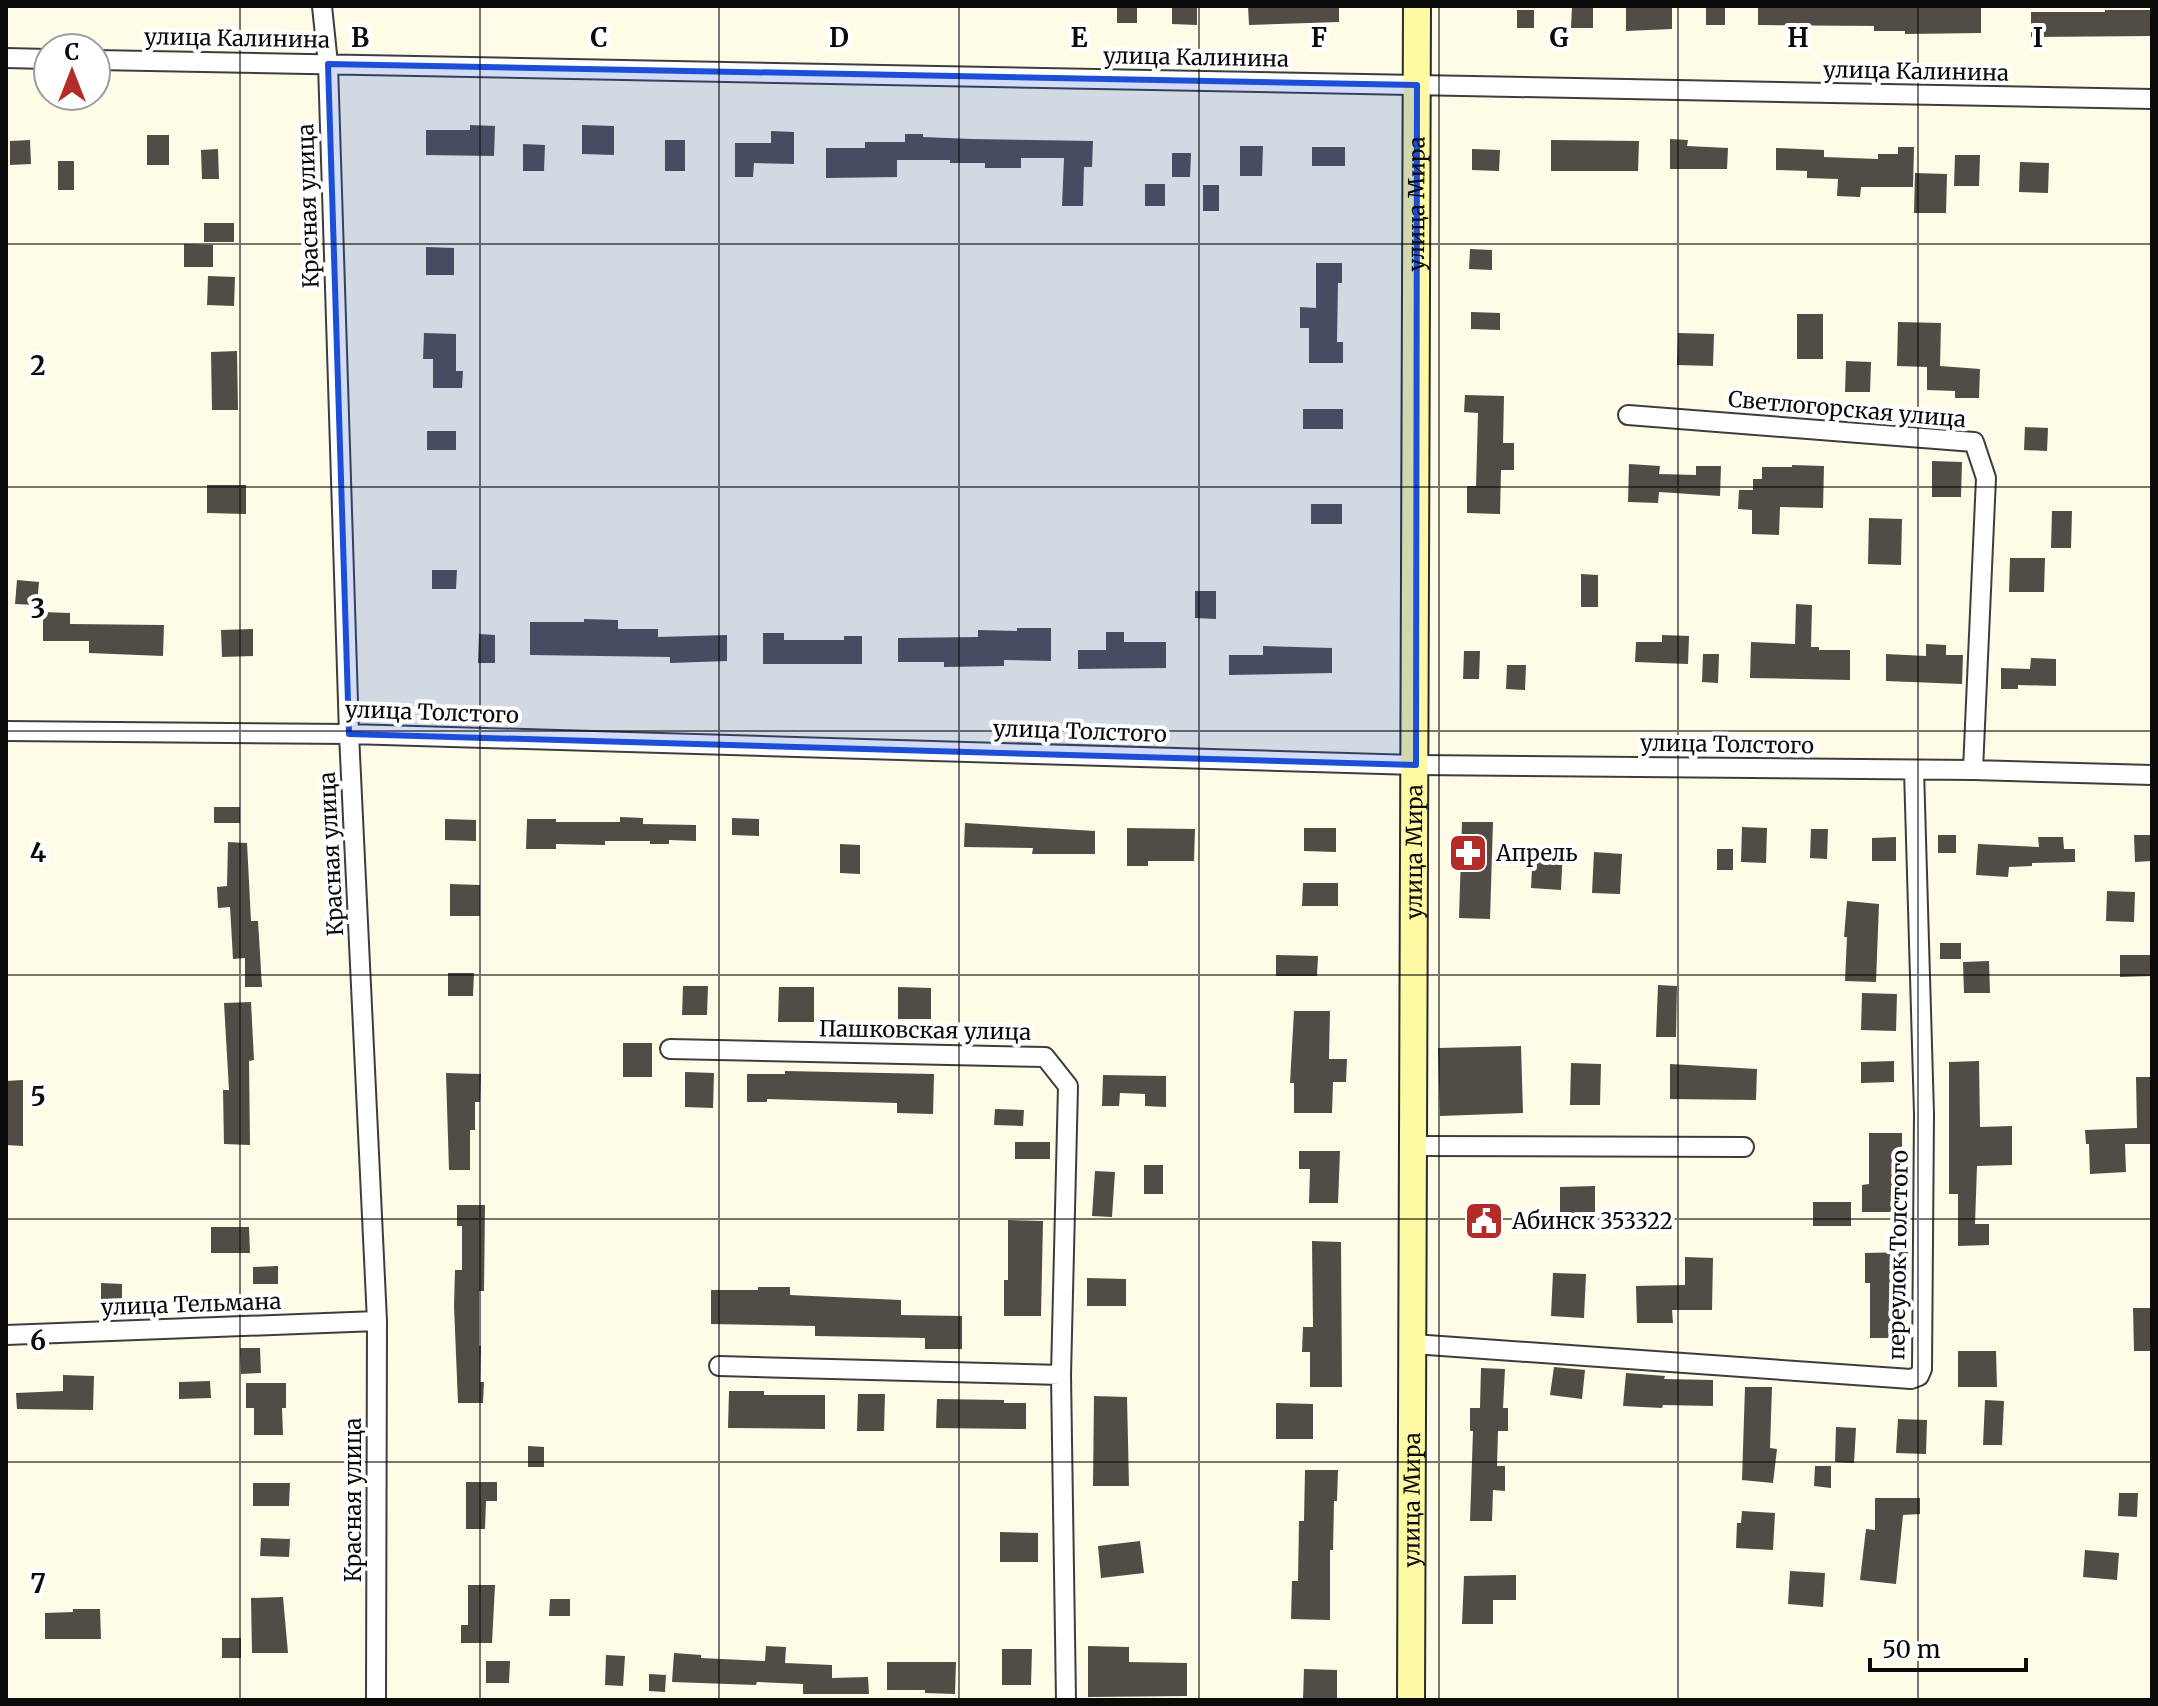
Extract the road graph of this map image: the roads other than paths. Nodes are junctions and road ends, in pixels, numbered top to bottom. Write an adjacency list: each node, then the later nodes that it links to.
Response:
1 (322, 6): 6 (street, Красная улица)
2 (1417, 6): 7 (main road, улица Мира)
3 (6, 58): 4 (street)
4 (32, 59)
5 (112, 60): 6 (street, улица Калинина)
6 (328, 64): 7 (street, улица Калинина); 11 (street, Красная улица)
7 (1417, 85): 8 (street, улица Калинина); 12 (main road, улица Мира)
8 (2152, 99)
9 (1628, 415): 14 (street, Светлогорская улица)
10 (6, 731): 11 (street, улица Толстого)
11 (349, 734): 12 (street, улица Толстого); 19 (street, Красная улица)
12 (1416, 765): 13 (street, улица Толстого); 17 (main road, улица Мира)
13 (1914, 770): 14 (street, улица Толстого); 21 (street, переулок Толстого)
14 (1973, 770): 15 (street, улица Толстого)
15 (2152, 775)
16 (670, 1049): 23 (street, Пашковская улица)
17 (1414, 1146): 18 (street); 21 (main road, улица Мира)
18 (1744, 1147)
19 (377, 1321): 20 (street, улица Тельмана); 24 (street, Красная улица)
20 (6, 1335)
21 (1413, 1344): 26 (main road, улица Мира)
22 (719, 1366): 23 (street)
23 (1061, 1375): 25 (street, Пашковская улица)
24 (376, 1700)
25 (1066, 1700)
26 (1411, 1700)

